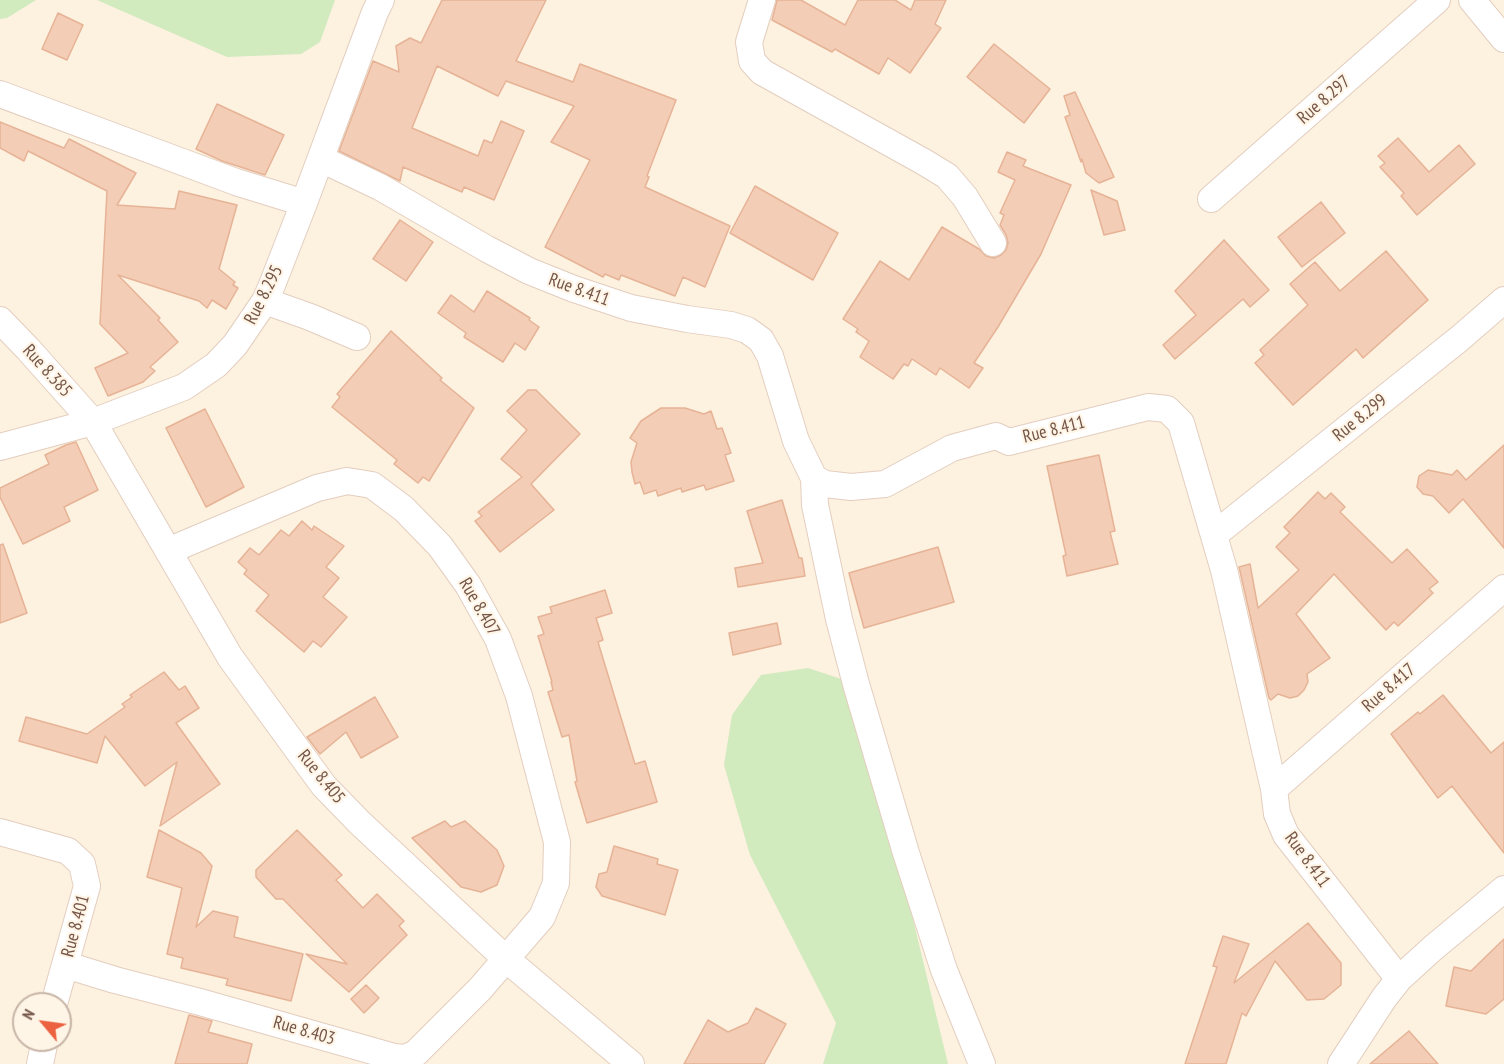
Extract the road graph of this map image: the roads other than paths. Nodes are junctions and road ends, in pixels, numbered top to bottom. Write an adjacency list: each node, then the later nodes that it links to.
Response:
1 (381, 0): 7 (street, Rue 8.295)
2 (762, 0): 10 (street)
3 (1437, 0): 8 (street, Rue 8.297)
4 (1472, 0): 5 (street)
5 (1504, 39)
6 (0, 93): 9 (street)
7 (321, 159): 9 (street, Rue 8.295); 17 (street, Rue 8.411)
8 (1211, 199)
9 (304, 203): 12 (street, Rue 8.295)
10 (993, 243)
11 (1504, 300): 18 (street, Rue 8.299)
12 (265, 301): 14 (street); 15 (street, Rue 8.295)
13 (0, 320): 15 (street, Rue 8.385)
14 (357, 337)
15 (93, 422): 16 (street, Rue 8.295); 19 (street, Rue 8.405)
16 (0, 447)
17 (814, 478): 18 (street, Rue 8.411); 29 (street)
18 (1214, 535): 21 (street, Rue 8.411)
19 (168, 551): 24 (street, Rue 8.405); 24 (street, Rue 8.407)
20 (1504, 588): 21 (street, Rue 8.417)
21 (1274, 789): 26 (street, Rue 8.411)
22 (0, 832): 25 (street, Rue 8.401)
23 (1504, 889): 26 (street)
24 (506, 959): 25 (street, Rue 8.403); 28 (street, Rue 8.405)
25 (66, 965): 27 (street, Rue 8.401)
26 (1399, 980): 30 (street)
27 (58, 992)
28 (631, 1064)
29 (982, 1064)
30 (1341, 1064)

